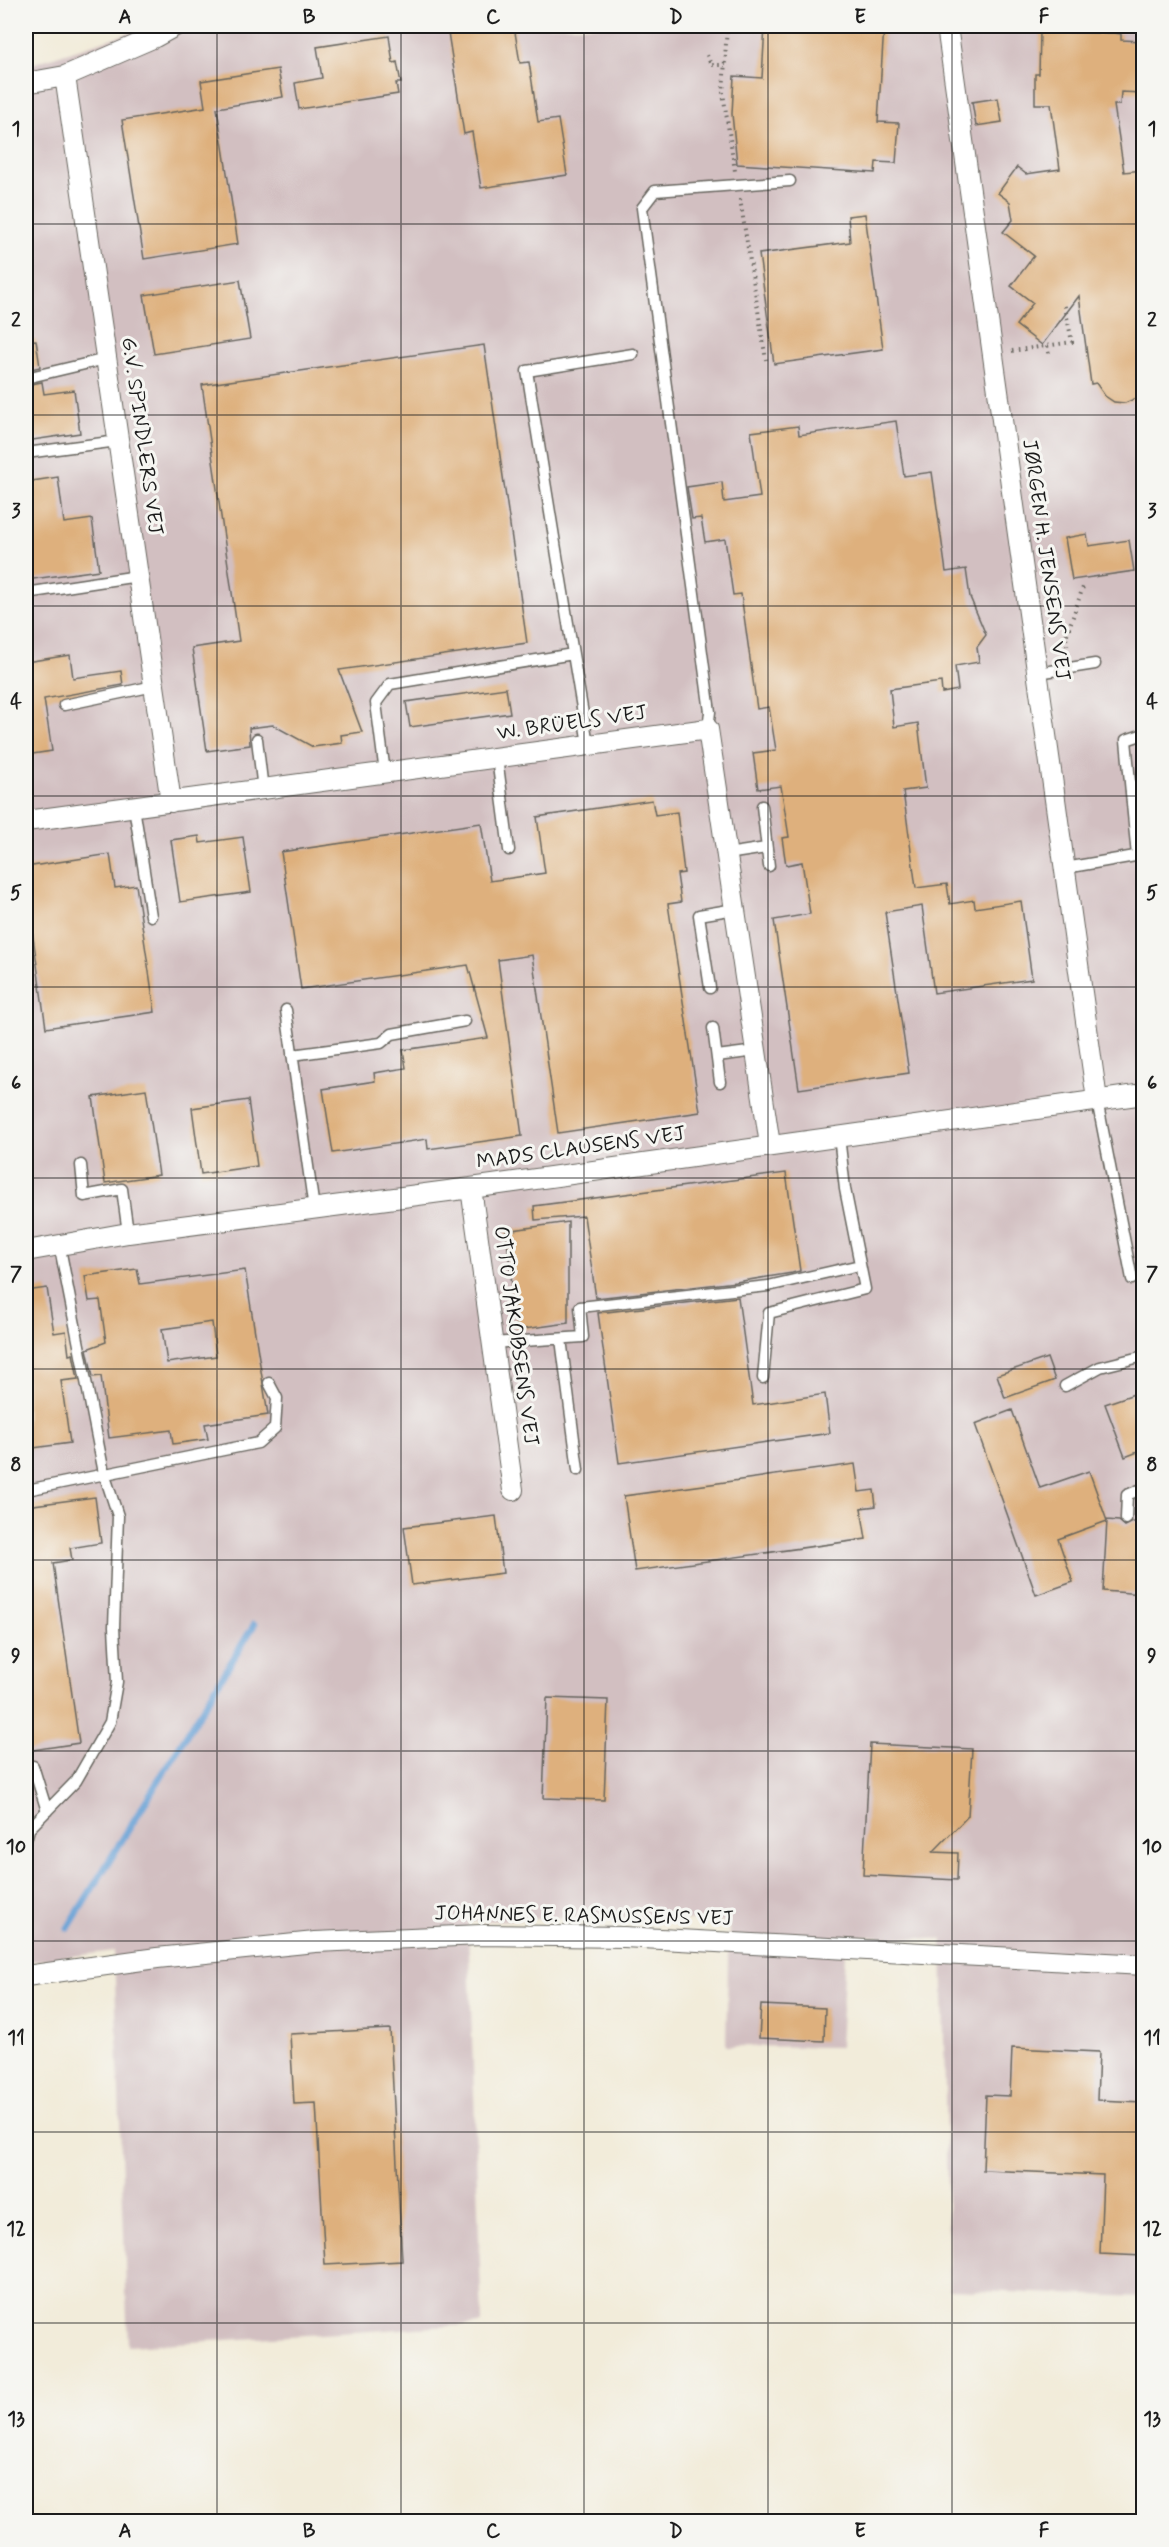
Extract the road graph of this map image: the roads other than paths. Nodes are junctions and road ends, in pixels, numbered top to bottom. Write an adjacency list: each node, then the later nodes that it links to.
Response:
1 (176, 26): 3 (street)
2 (947, 26): 15 (street, JØRGEN H. JENSENS VEJ)
3 (65, 76): 4 (street); 7 (street, G.V. SPINDLERS VEJ)
4 (26, 83)
5 (790, 181): 18 (lane)
6 (633, 354): 13 (lane)
7 (106, 359): 8 (lane); 9 (street, G.V. SPINDLERS VEJ)
8 (26, 378)
9 (118, 441): 10 (lane); 11 (street, G.V. SPINDLERS VEJ)
10 (26, 453)
11 (138, 576): 12 (lane); 16 (street, G.V. SPINDLERS VEJ)
12 (26, 593)
13 (573, 654): 21 (lane); 23 (lane)
14 (1095, 664): 15 (lane)
15 (1038, 673): 34 (street, JØRGEN H. JENSENS VEJ)
16 (154, 686): 17 (lane); 25 (street, G.V. SPINDLERS VEJ)
17 (64, 705)
18 (708, 729): 21 (street, W. BRÜELS VEJ); 31 (street)
19 (1143, 734): 32 (lane)
20 (257, 739): 24 (lane)
21 (588, 744): 22 (street, W. BRÜELS VEJ)
22 (497, 758): 23 (street, W. BRÜELS VEJ); 30 (lane)
23 (386, 773): 24 (street, W. BRÜELS VEJ)
24 (263, 790): 25 (street, W. BRÜELS VEJ)
25 (171, 802): 27 (street, W. BRÜELS VEJ)
26 (762, 806): 29 (lane)
27 (134, 807): 28 (street, W. BRÜELS VEJ); 36 (lane)
28 (26, 821)
29 (766, 848): 31 (lane); 33 (lane)
30 (509, 850)
31 (727, 854): 35 (street)
32 (1140, 855): 34 (lane)
33 (769, 866)
34 (1065, 868): 46 (street, JØRGEN H. JENSENS VEJ)
35 (735, 909): 37 (lane); 41 (street)
36 (151, 916)
37 (710, 988)
38 (286, 1010): 42 (lane)
39 (465, 1021): 42 (lane)
40 (713, 1028): 43 (lane)
41 (756, 1051): 43 (lane); 48 (street)
42 (292, 1054): 51 (lane)
43 (717, 1056): 44 (lane)
44 (720, 1082)
45 (1143, 1094): 46 (street, MADS CLAUSENS VEJ)
46 (1097, 1100): 47 (street, MADS CLAUSENS VEJ); 56 (lane)
47 (839, 1136): 48 (street, MADS CLAUSENS VEJ); 55 (lane)
48 (770, 1145): 50 (street, MADS CLAUSENS VEJ)
49 (81, 1165): 52 (lane)
50 (471, 1188): 51 (street, MADS CLAUSENS VEJ); 58 (street, OTTO JAKOBSENS VEJ)
51 (314, 1209): 52 (street, MADS CLAUSENS VEJ)
52 (128, 1233): 53 (street, MADS CLAUSENS VEJ)
53 (59, 1244): 54 (street, MADS CLAUSENS VEJ); 64 (lane)
54 (26, 1251)
55 (860, 1265): 57 (lane); 60 (lane)
56 (1132, 1279)
57 (561, 1339): 58 (lane); 63 (lane)
58 (492, 1343): 67 (street, OTTO JAKOBSENS VEJ)
59 (1143, 1356): 62 (lane)
60 (763, 1378)
61 (269, 1383): 64 (lane)
62 (1065, 1386)
63 (578, 1470)
64 (104, 1473): 66 (lane); 70 (lane)
65 (1143, 1488): 68 (lane)
66 (27, 1490)
67 (513, 1490)
68 (1126, 1519)
69 (33, 1766): 70 (lane)
70 (47, 1811): 71 (lane)
71 (26, 1840)
72 (1143, 1965): 73 (street, JOHANNES E. RASMUSSENS VEJ)
73 (26, 1976)

